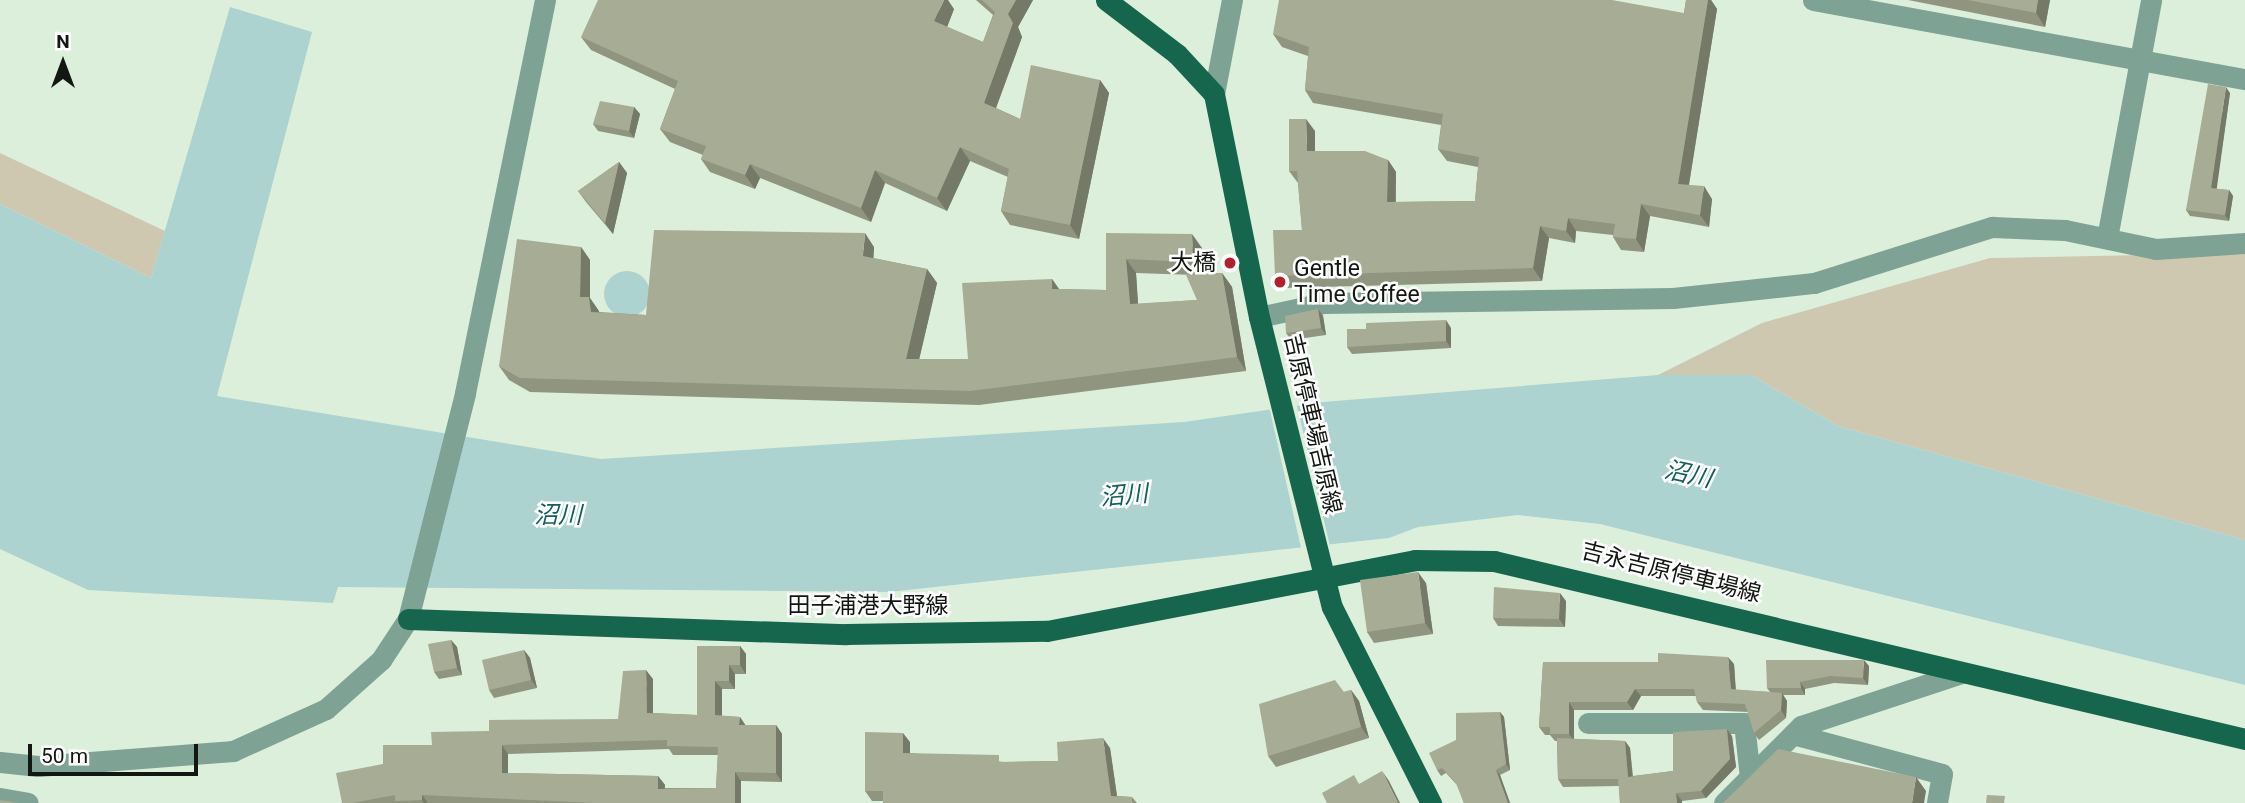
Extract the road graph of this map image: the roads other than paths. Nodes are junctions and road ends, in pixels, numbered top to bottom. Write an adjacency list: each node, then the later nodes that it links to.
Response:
1 (545, 0): 13 (street)
2 (1106, 0): 8 (main road)
3 (1232, 0): 8 (street)
4 (1813, 0): 6 (street)
5 (2151, 0): 6 (street)
6 (2140, 60): 7 (street); 9 (street)
7 (2245, 79)
8 (1214, 94): 11 (main road, 吉原停車場吉原線)
9 (2108, 237): 10 (street); 11 (street)
10 (2245, 243)
11 (1259, 317): 12 (main road, 吉原停車場吉原線)
12 (1323, 577): 13 (main road, 田子浦港大野線); 14 (main road, 吉永吉原停車場線); 22 (main road)
13 (408, 619): 18 (street)
14 (1961, 673): 16 (street); 17 (main road, 吉永吉原停車場線)
15 (1588, 723): 19 (street)
16 (1793, 734): 19 (street); 24 (street)
17 (2245, 739)
18 (0, 762)
19 (1750, 777): 23 (street)
20 (0, 798): 21 (street)
21 (28, 803)
22 (1431, 803)
23 (1724, 803)
24 (1937, 803)

